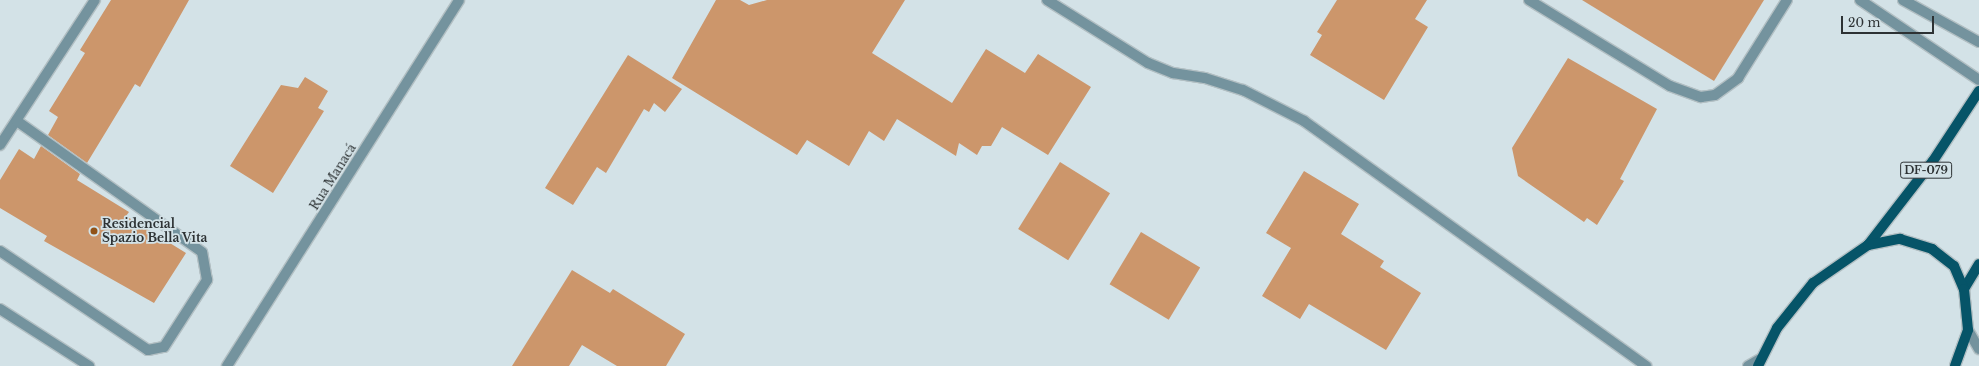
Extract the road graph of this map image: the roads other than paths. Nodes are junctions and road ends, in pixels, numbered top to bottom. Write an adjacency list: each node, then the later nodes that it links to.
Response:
1 (95, 0): 11 (street)
2 (459, 0): 22 (street, Rua Manacá)
3 (1047, 0): 23 (street)
4 (1529, 0): 5 (street)
5 (1786, 0)
6 (1860, 0): 9 (street)
7 (1903, 0): 8 (street)
8 (1979, 42)
9 (1979, 80)
10 (1979, 91): 13 (main road, DF-079)
11 (17, 121): 12 (street); 14 (street)
12 (0, 145)
13 (1868, 245): 16 (main road, DF-079); 20 (main road, DF-079)
14 (0, 251)
15 (1979, 264): 16 (main road)
16 (1964, 289): 18 (main road, DF-079)
17 (0, 309): 21 (street)
18 (1968, 330): 19 (street); 25 (main road, DF-079)
19 (1979, 349)
20 (1759, 362): 24 (street)
21 (89, 366)
22 (227, 366)
23 (1646, 366)
24 (1748, 366)
25 (1955, 366)

